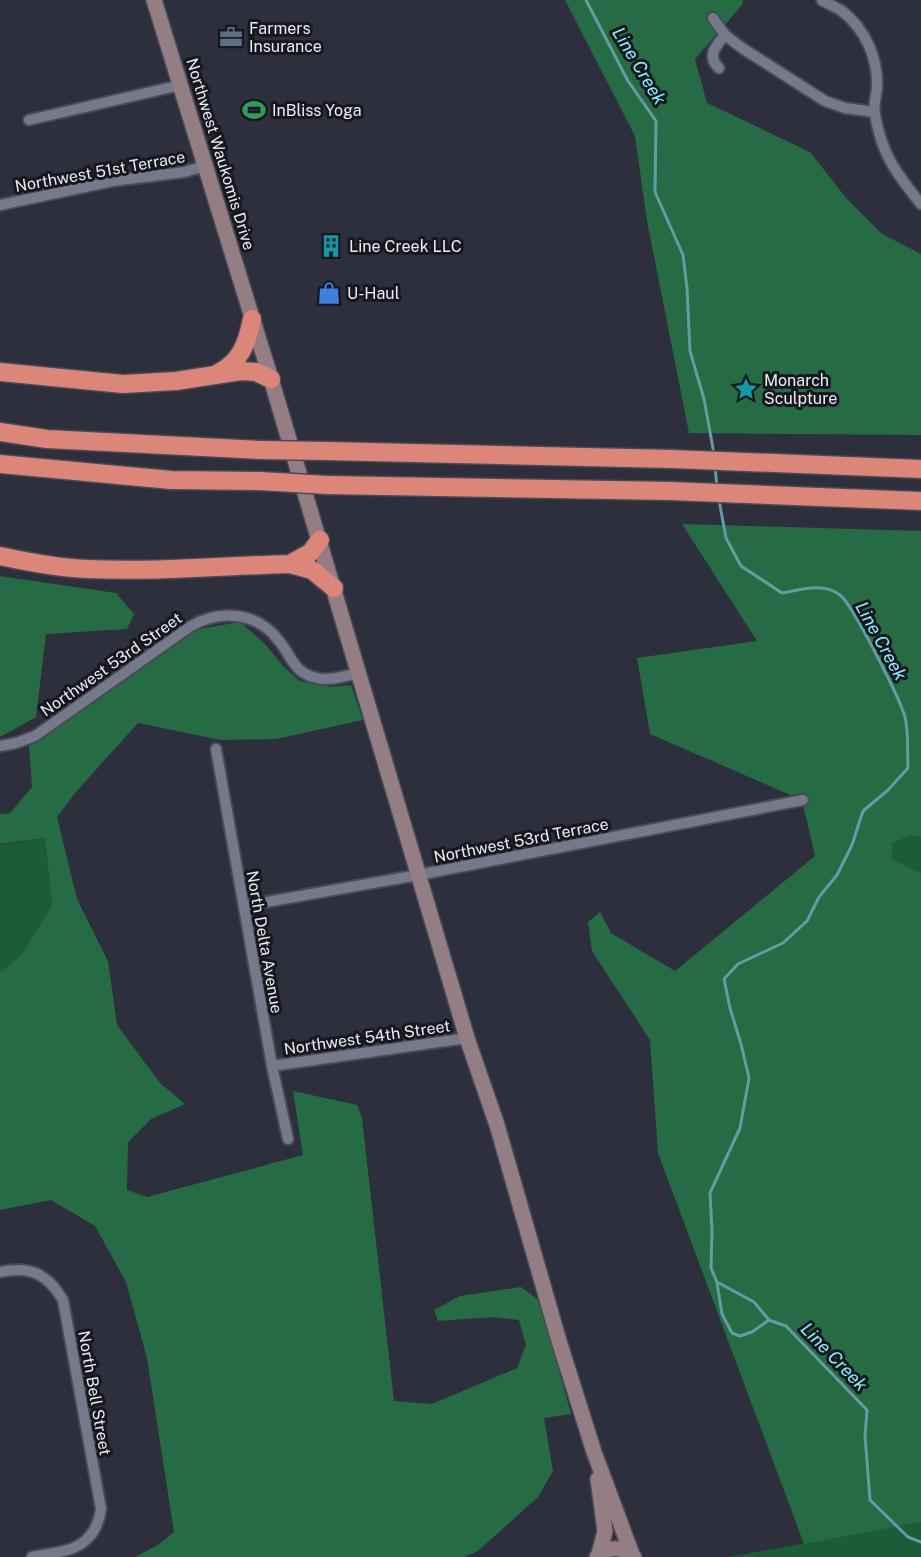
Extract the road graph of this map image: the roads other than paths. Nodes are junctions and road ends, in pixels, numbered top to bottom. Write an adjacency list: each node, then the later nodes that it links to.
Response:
1 (154, 0): 8 (main road, Northwest Waukomis Drive)
2 (822, 0): 4 (street)
3 (841, 0): 4 (street)
4 (843, 12): 9 (street)
5 (713, 18): 6 (street)
6 (725, 35): 7 (street); 9 (street)
7 (719, 68)
8 (181, 85): 10 (street); 11 (main road, Northwest Waukomis Drive)
9 (874, 112): 12 (street)
10 (29, 120)
11 (205, 166): 13 (street, Northwest 51st Terrace); 14 (main road, Northwest Waukomis Drive)
12 (921, 204)
13 (0, 205)
14 (252, 320): 16 (highway); 17 (main road, Northwest Waukomis Drive)
15 (0, 372): 16 (highway)
16 (216, 374): 17 (highway)
17 (271, 379): 22 (main road, Northwest Waukomis Drive)
18 (0, 432): 20 (highway, bridge)
19 (0, 464): 21 (highway, bridge)
20 (921, 469)
21 (921, 501)
22 (320, 540): 24 (highway); 25 (main road, Northwest Waukomis Drive)
23 (0, 556): 24 (highway)
24 (290, 564): 25 (highway)
25 (334, 588): 26 (main road, Northwest Waukomis Drive)
26 (359, 673): 27 (street, Northwest 53rd Street); 30 (main road, Northwest Waukomis Drive)
27 (0, 746)
28 (216, 749): 31 (street, North Delta Avenue)
29 (802, 800): 30 (street, Northwest 53rd Terrace)
30 (418, 875): 31 (street, Northwest 53rd Terrace); 32 (main road, Northwest Waukomis Drive)
31 (244, 906): 33 (street, North Delta Avenue)
32 (467, 1038): 33 (street, Northwest 54th Street); 36 (main road, Northwest Waukomis Drive)
33 (272, 1066): 34 (street, North Delta Avenue)
34 (288, 1139)
35 (0, 1272): 38 (street, North Bell Street)
36 (594, 1452): 37 (main road); 39 (main road)
37 (598, 1556): 39 (main road)
38 (32, 1557)
39 (634, 1557)

